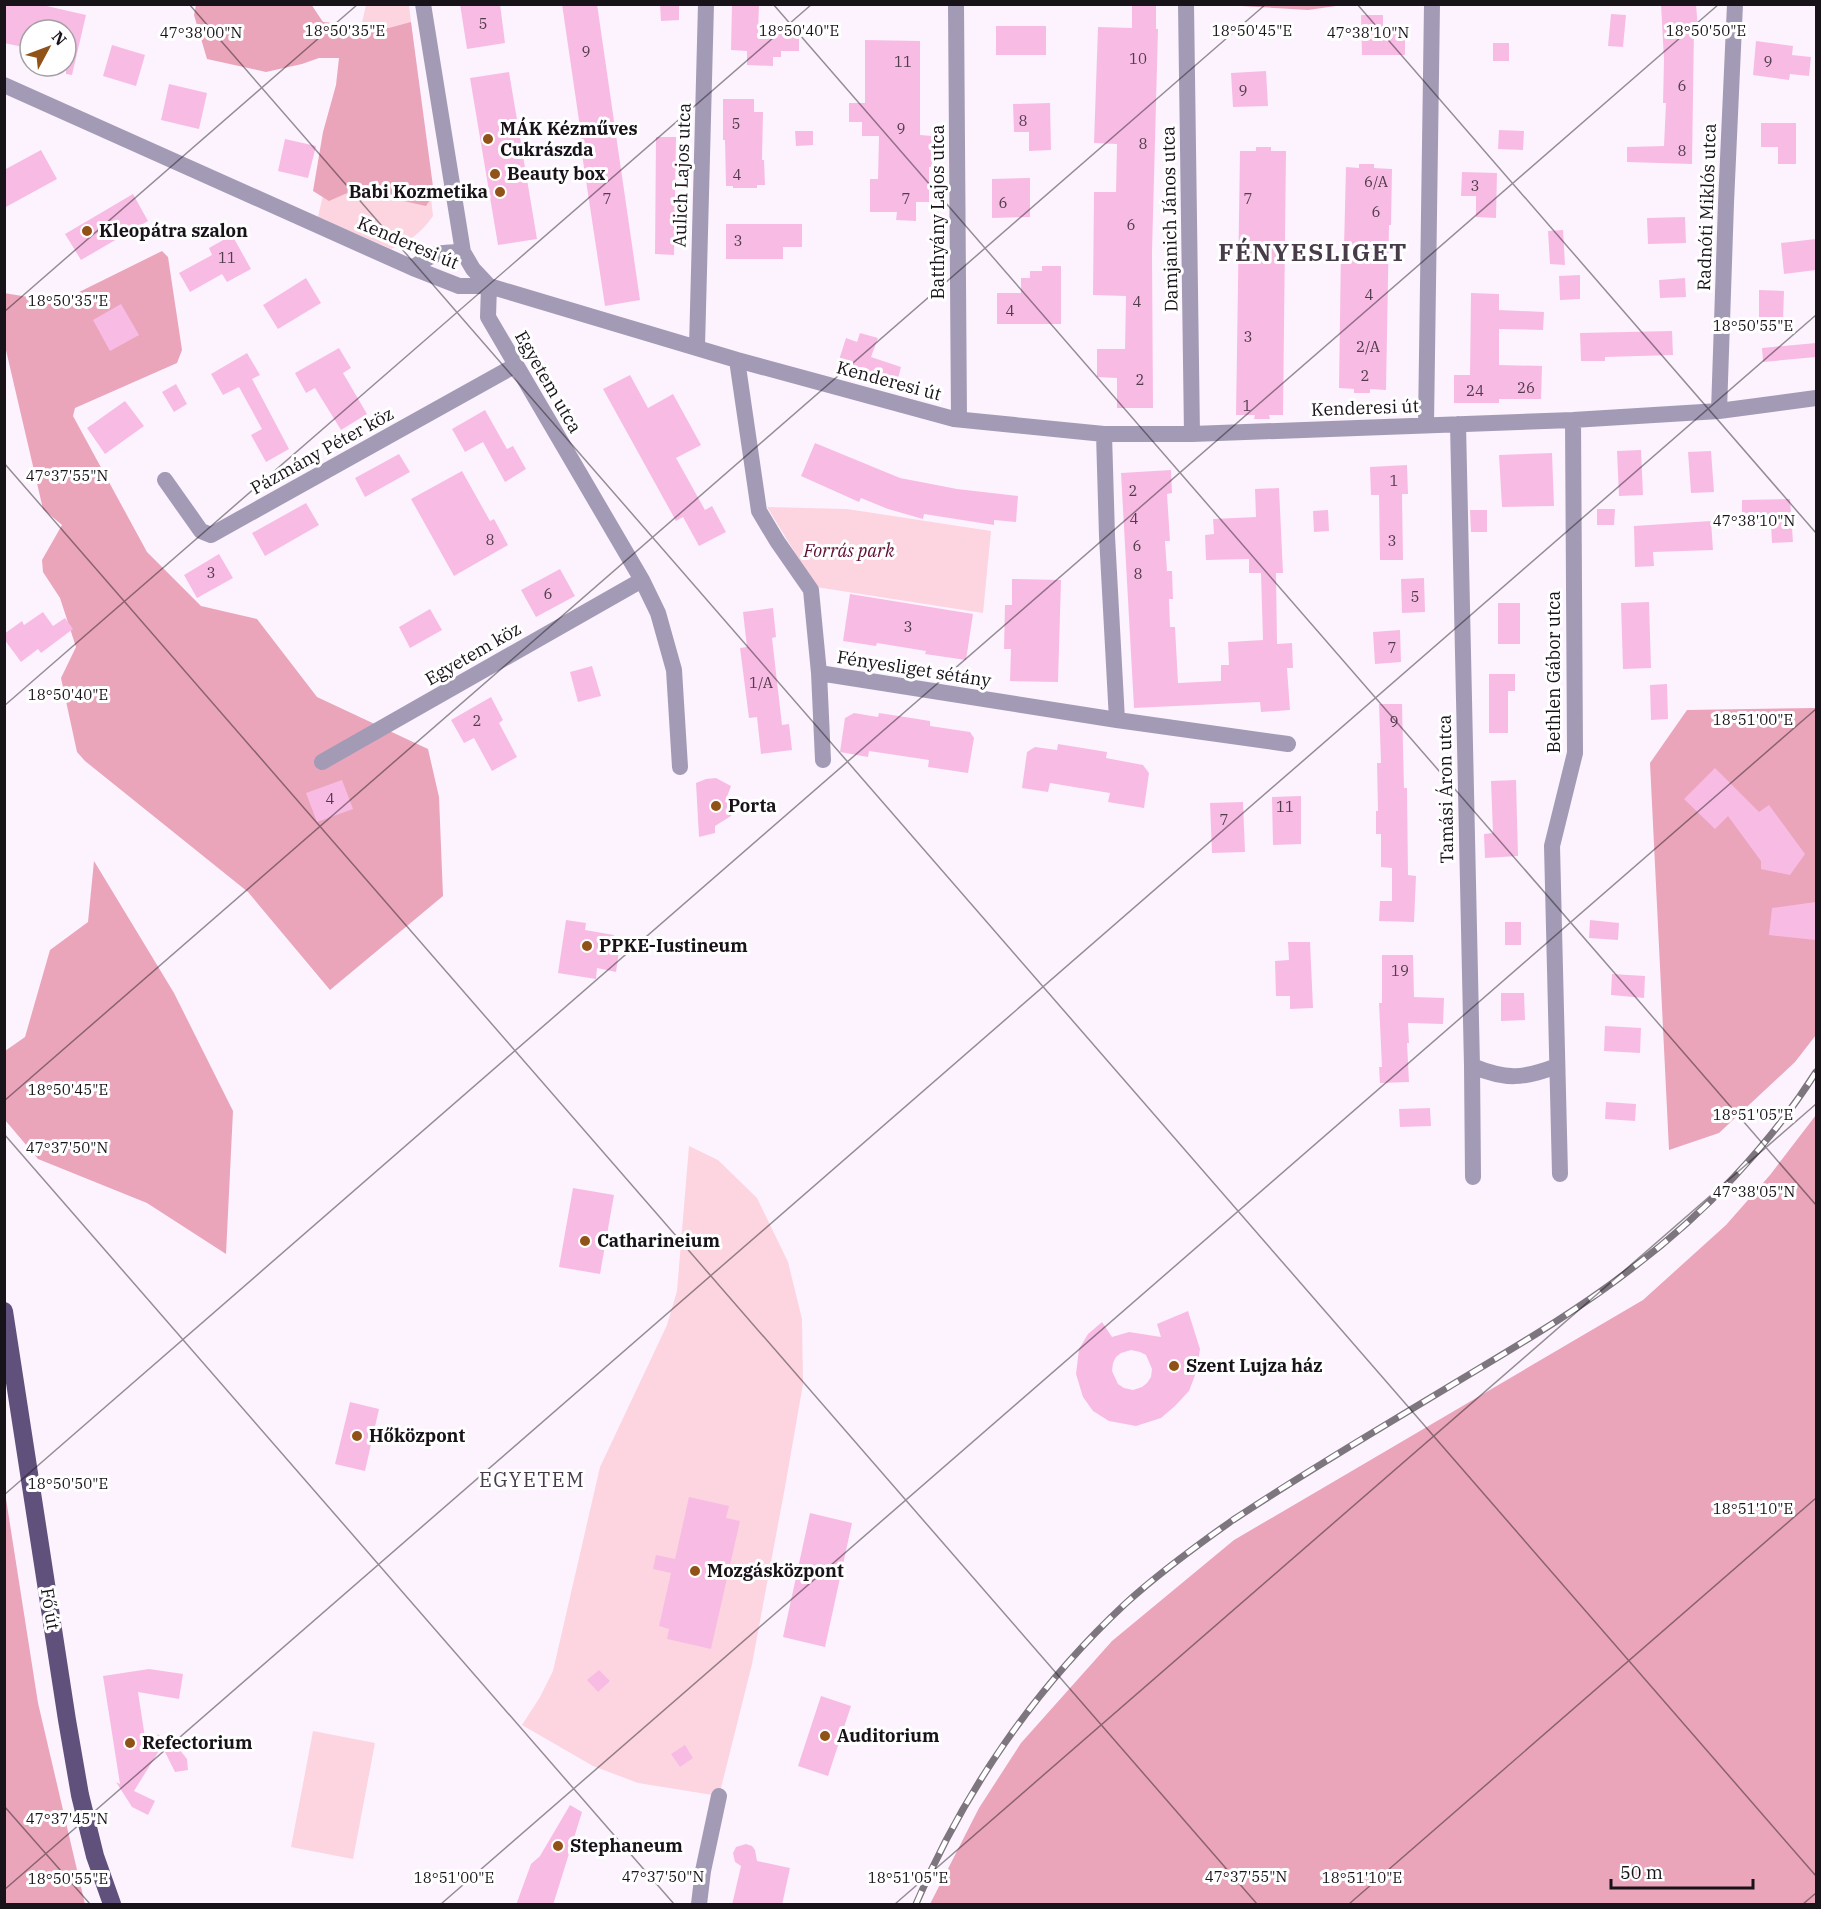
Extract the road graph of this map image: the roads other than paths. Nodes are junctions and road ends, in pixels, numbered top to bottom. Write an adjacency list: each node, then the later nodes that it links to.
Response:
1 (423, 4): 8 (street)
2 (706, 4): 11 (street, Aulich Lajos utca)
3 (956, 4): 16 (street, Batthyány Lajos utca)
4 (1186, 4): 21 (street, Damjanich János utca)
5 (1432, 4): 19 (street)
6 (1735, 4): 15 (street, Radnóti Miklós utca)
7 (4, 85): 9 (street, Kenderesi út)
8 (463, 252): 9 (street); 10 (street)
9 (413, 268): 10 (street, Kenderesi út)
10 (489, 286): 11 (street, Kenderesi út); 13 (street, Egyetem utca)
11 (697, 347): 12 (street, Kenderesi út)
12 (737, 360): 16 (street, Kenderesi út); 24 (street, Fényesliget sétány)
13 (516, 365): 22 (street, Pázmány Péter köz); 23 (street, Egyetem utca)
14 (1816, 398): 15 (street, Kenderesi út)
15 (1719, 411): 17 (street, Kenderesi út)
16 (959, 419): 20 (street, Kenderesi út)
17 (1573, 420): 18 (street, Kenderesi út); 31 (street, Bethlen Gábor utca)
18 (1458, 424): 19 (street, Kenderesi út); 30 (street, Tamási Áron utca)
19 (1426, 425): 21 (street, Kenderesi út)
20 (1104, 434): 21 (street, Kenderesi út); 25 (street)
21 (1192, 434)
22 (165, 480)
23 (642, 579): 28 (street, Egyetem köz); 29 (street, Egyetem utca)
24 (819, 673): 25 (street, Fényesliget sétány); 27 (street)
25 (1117, 720): 26 (street, Fényesliget sétány)
26 (1288, 744)
27 (823, 760)
28 (322, 762)
29 (680, 766)
30 (1472, 1066): 31 (street); 33 (street, Tamási Áron utca)
31 (1557, 1066): 32 (street, Bethlen Gábor utca)
32 (1560, 1174)
33 (1473, 1177)
34 (4, 1311): 36 (main road, Fő út)
35 (718, 1796): 37 (street)
36 (112, 1905)
37 (699, 1905)

